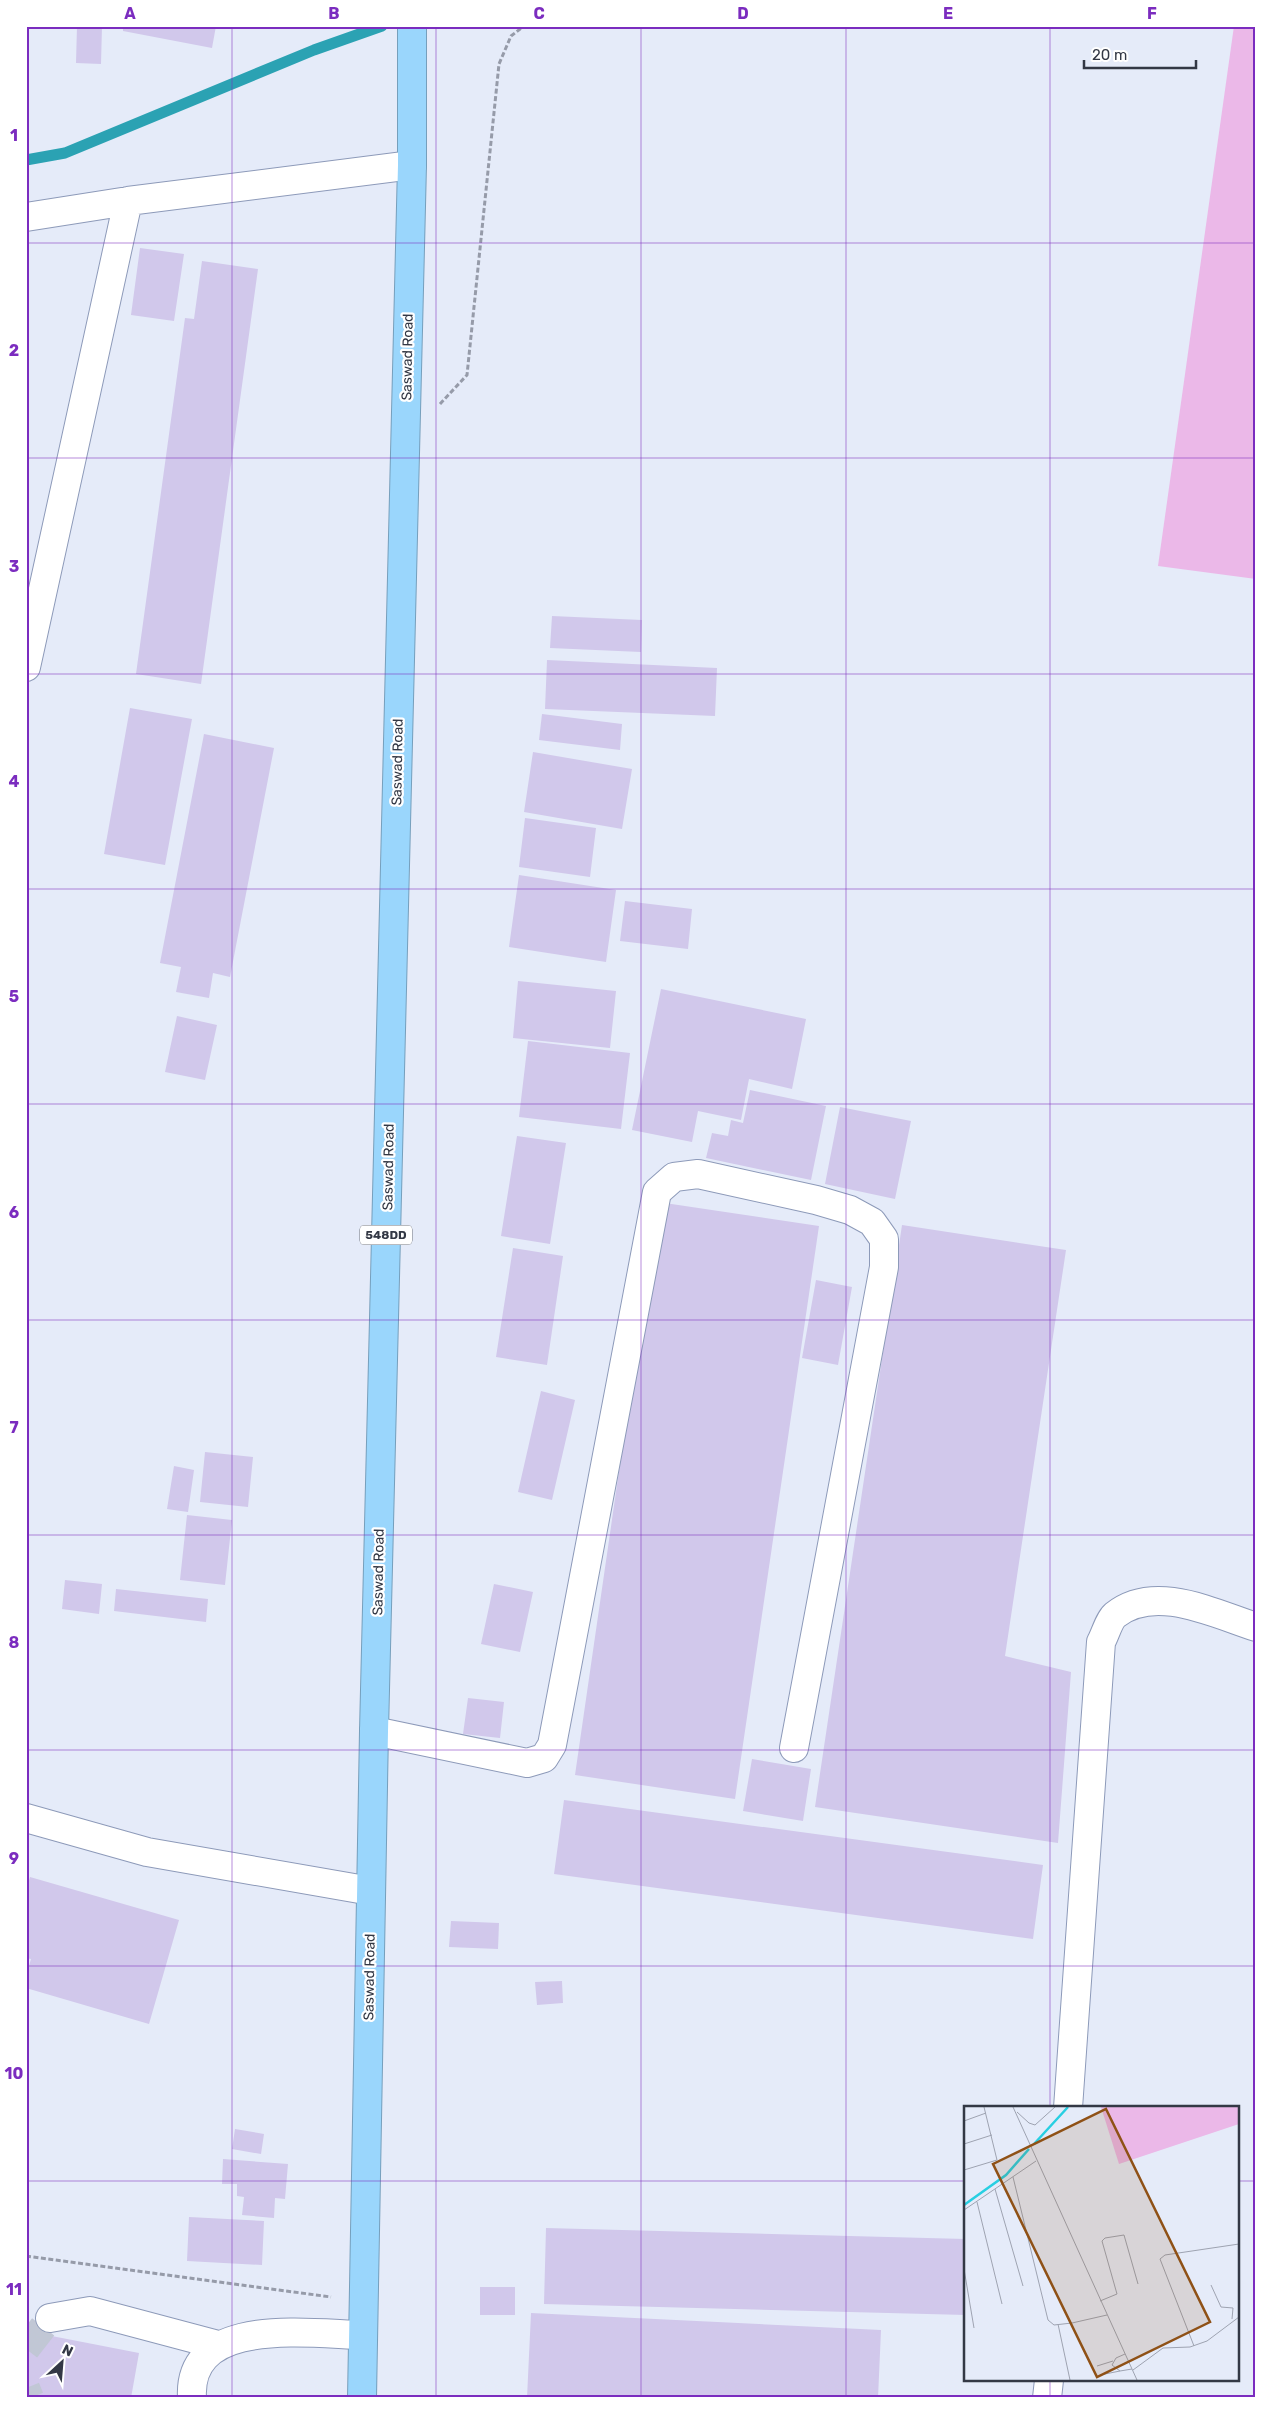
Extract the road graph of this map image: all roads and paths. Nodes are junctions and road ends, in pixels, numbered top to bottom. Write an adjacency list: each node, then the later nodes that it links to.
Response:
1 (412, 26): 3 (highway, Saswad Road / 548DD)
2 (524, 26): 6 (path)
3 (412, 165): 4 (street); 6 (highway, Saswad Road / 548DD)
4 (128, 201): 5 (street); 7 (street)
5 (26, 217)
6 (405, 440): 9 (highway, Saswad Road / 548DD)
7 (26, 667)
8 (1256, 1627): 13 (street)
9 (374, 1731): 10 (street); 12 (highway, Saswad Road / 548DD)
10 (794, 1748)
11 (26, 1818): 12 (street)
12 (371, 1891): 15 (highway, Saswad Road / 548DD)
13 (1068, 2106)
14 (26, 2256): 15 (path)
15 (364, 2302): 17 (highway, Saswad Road / 548DD)
16 (50, 2318): 18 (street)
17 (363, 2335): 18 (street); 21 (highway, Saswad Road / 548DD)
18 (218, 2345): 20 (street)
19 (1048, 2382): 22 (street)
20 (192, 2398)
21 (362, 2398)
22 (1047, 2398)

